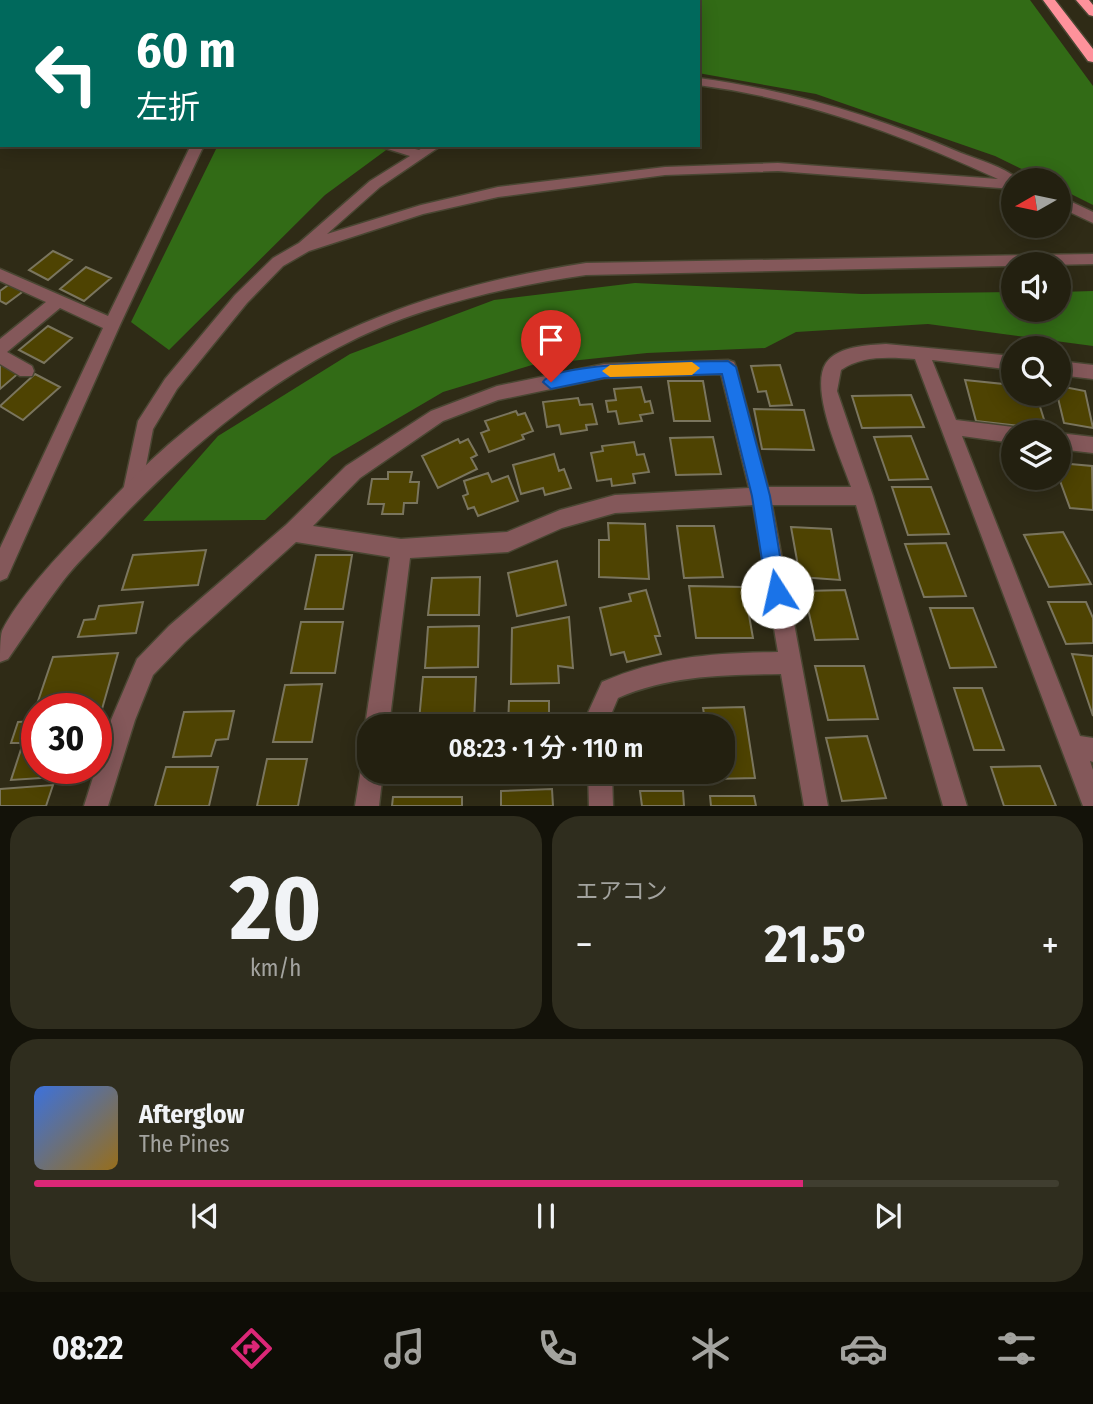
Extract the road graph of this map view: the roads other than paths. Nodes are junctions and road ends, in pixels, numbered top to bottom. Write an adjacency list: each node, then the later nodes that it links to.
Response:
1 (1049, 0): 4 (highway)
2 (1082, 0): 3 (highway)
3 (1093, 12)
4 (1093, 58)
5 (700, 81): 10 (street)
6 (197, 147): 18 (street)
7 (389, 147): 9 (street)
8 (432, 147): 9 (street)
9 (419, 154): 14 (street)
10 (1001, 177)
11 (1001, 182): 14 (street)
12 (1071, 207): 13 (street)
13 (1093, 218)
14 (304, 247): 30 (street)
15 (1093, 259): 30 (street)
16 (0, 275): 17 (street)
17 (58, 301): 18 (street); 19 (street)
18 (112, 325): 35 (street)
19 (0, 348)
20 (921, 353): 22 (street); 26 (street); 32 (street)
21 (0, 356): 24 (street)
22 (1001, 362)
23 (1071, 369): 25 (street)
24 (26, 371)
25 (1093, 372)
26 (950, 427): 27 (street); 40 (street)
27 (1001, 433)
28 (1071, 442): 29 (street)
29 (1093, 445)
30 (133, 491): 36 (street)
31 (761, 496): 32 (street); 33 (street); 34 (street); 37 (street)
32 (863, 496): 48 (street)
33 (293, 532): 34 (street); 44 (street)
34 (401, 549): 38 (street)
35 (0, 570)
36 (0, 651)
37 (789, 663): 39 (street); 47 (street)
38 (379, 714)
39 (599, 714)
40 (1082, 748): 43 (street)
41 (370, 784): 45 (street)
42 (600, 784): 46 (street)
43 (1093, 801)
44 (96, 806)
45 (367, 806)
46 (601, 806)
47 (816, 806)
48 (955, 806)

